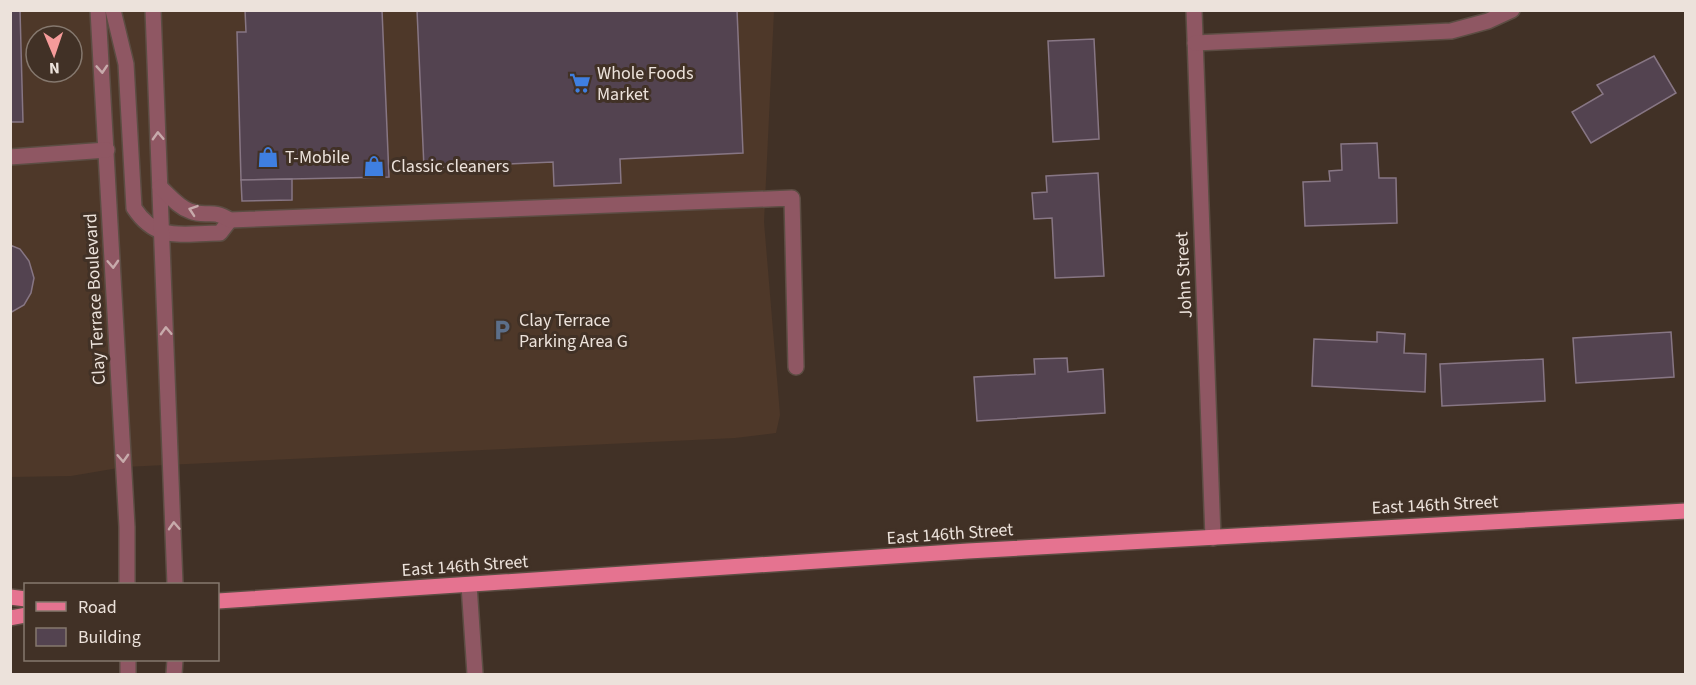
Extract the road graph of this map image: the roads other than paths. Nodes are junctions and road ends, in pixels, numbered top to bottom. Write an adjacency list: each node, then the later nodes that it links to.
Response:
1 (98, 10): 7 (street, Clay Terrace Boulevard, one-way to 7)
2 (113, 10): 11 (street)
3 (153, 10): 9 (street, one-way to 3)
4 (1194, 10): 6 (street, John Street)
5 (1512, 10): 6 (street)
6 (1195, 43): 14 (street, John Street)
7 (107, 150): 8 (street); 15 (street, Clay Terrace Boulevard, one-way to 15)
8 (10, 156)
9 (160, 187): 10 (street, one-way to 9); 11 (street)
10 (230, 220): 11 (street); 12 (street)
11 (162, 233): 16 (street, one-way to 11)
12 (796, 367)
13 (1686, 511): 14 (main road, East 146th Street)
14 (1213, 538): 17 (main road, East 146th Street)
15 (127, 583)
16 (175, 583)
17 (469, 585): 18 (main road, East 146th Street); 19 (street)
18 (219, 601)
19 (475, 675)

